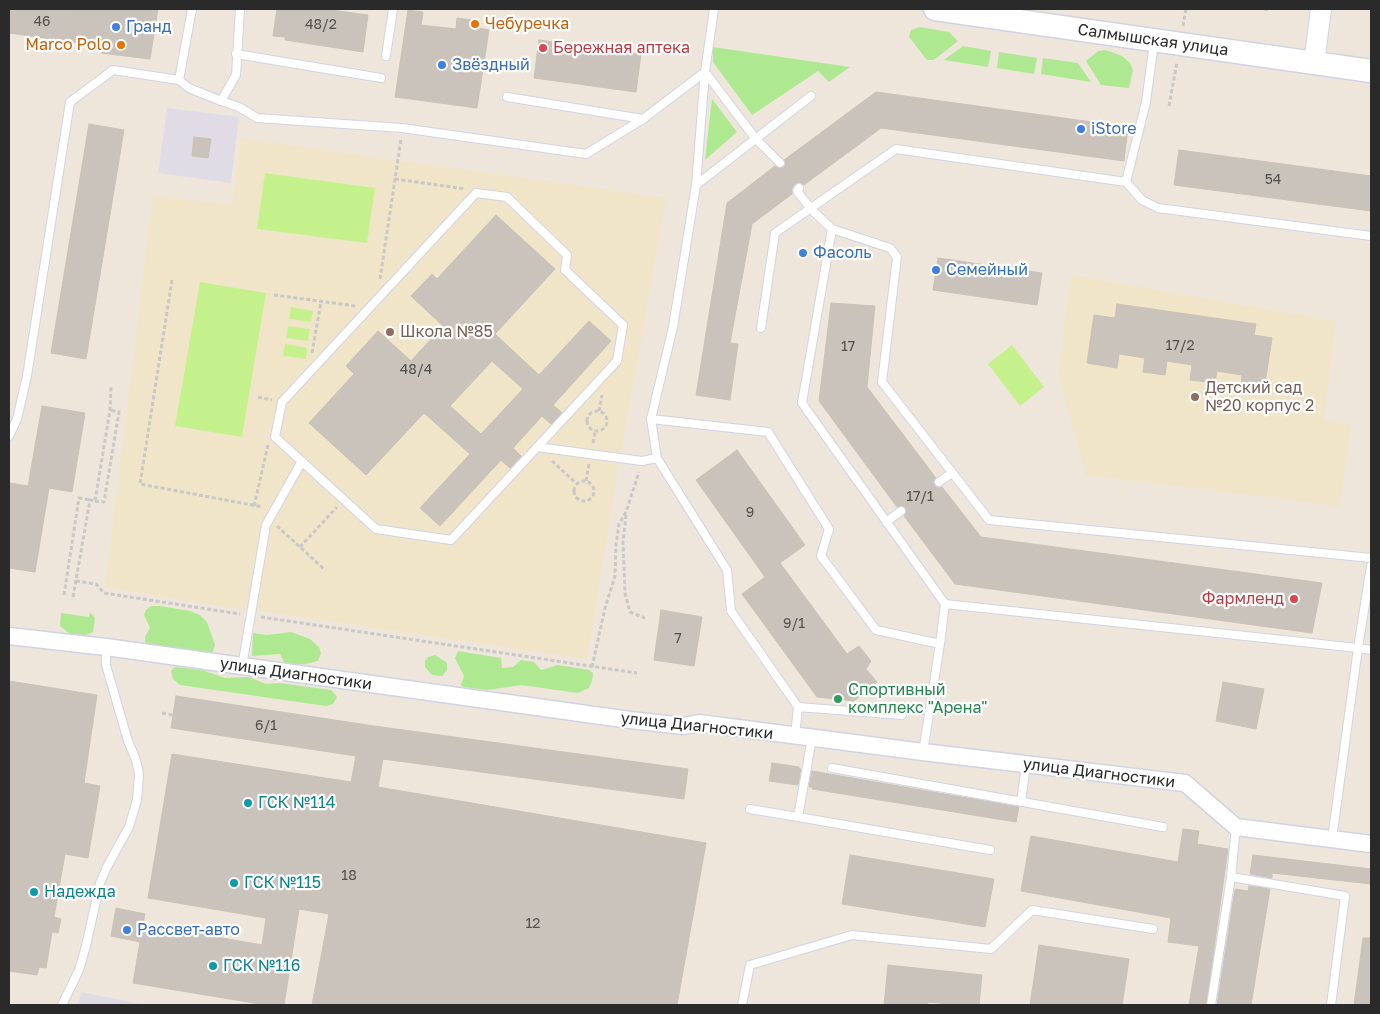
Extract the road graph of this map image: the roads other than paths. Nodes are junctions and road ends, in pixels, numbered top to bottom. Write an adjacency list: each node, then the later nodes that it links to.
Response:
1 (192, 9): 14 (lane)
2 (240, 9): 8 (lane)
3 (393, 9): 9 (lane)
4 (714, 9): 12 (lane)
5 (935, 9): 7 (main road, Салмышская улица)
6 (1322, 9): 10 (street)
7 (1155, 40): 10 (main road, Салмышская улица); 21 (lane)
8 (236, 54): 13 (lane); 17 (lane)
9 (386, 56)
10 (1314, 63): 11 (main road, Салмышская улица)
11 (1371, 71)
12 (706, 72): 18 (lane); 19 (lane); 22 (lane)
13 (382, 78)
14 (179, 80): 17 (lane); 29 (lane)
15 (811, 96): 19 (lane)
16 (508, 97): 18 (lane)
17 (220, 101): 18 (lane)
18 (643, 119)
19 (755, 138): 20 (lane); 22 (lane)
20 (780, 163)
21 (1126, 182): 24 (lane); 26 (lane)
22 (696, 185): 28 (lane)
23 (799, 188): 24 (lane)
24 (811, 209): 25 (lane); 27 (lane)
25 (832, 229): 33 (lane); 36 (lane)
26 (1371, 236)
27 (761, 328)
28 (651, 419): 31 (lane); 41 (lane)
29 (9, 436)
30 (537, 447): 31 (lane); 32 (lane); 32 (lane)
31 (657, 458): 46 (lane)
32 (302, 461): 45 (lane)
33 (952, 472): 34 (lane); 37 (lane)
34 (939, 482)
35 (901, 511): 36 (lane)
36 (886, 522): 39 (lane)
37 (1371, 558)
38 (1371, 566): 43 (lane)
39 (945, 604): 41 (lane); 43 (lane)
40 (9, 636): 42 (street, улица Диагностики)
41 (940, 644): 50 (lane)
42 (106, 647): 45 (street, улица Диагностики); 63 (lane)
43 (1358, 648): 44 (lane); 58 (lane)
44 (1371, 650)
45 (242, 667): 48 (street, улица Диагностики)
46 (798, 707): 47 (lane); 48 (lane)
47 (902, 715)
48 (795, 736): 49 (street, улица Диагностики)
49 (812, 738): 50 (street, улица Диагностики); 55 (lane)
50 (923, 752): 51 (street, улица Диагностики)
51 (1026, 765): 53 (lane); 56 (street, улица Диагностики)
52 (832, 768): 53 (lane)
53 (1021, 802): 57 (lane)
54 (750, 809): 55 (lane)
55 (798, 817): 60 (lane)
56 (1236, 827): 58 (street); 61 (lane)
57 (1163, 828)
58 (1332, 839): 59 (street)
59 (1371, 844)
60 (990, 850)
61 (1231, 878): 65 (lane); 66 (lane)
62 (1153, 929): 64 (lane)
63 (62, 1005)
64 (742, 1005)
65 (1211, 1005)
66 (1331, 1005)

